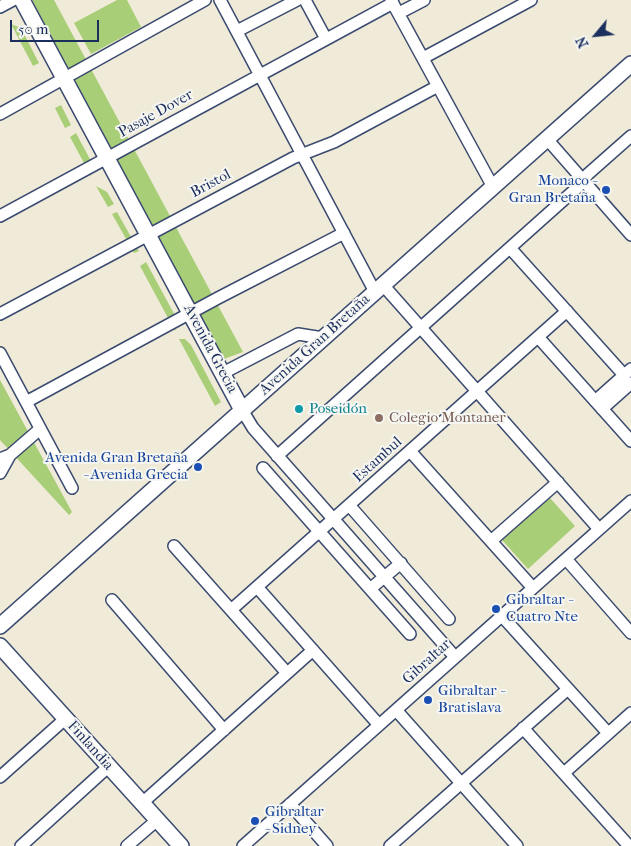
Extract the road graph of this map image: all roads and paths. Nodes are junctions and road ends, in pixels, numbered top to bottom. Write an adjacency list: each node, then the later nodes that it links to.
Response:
1 (13, 0): 10 (street)
2 (22, 0): 17 (main road, Avenida Grecia)
3 (205, 0): 17 (street)
4 (220, 0): 12 (street)
5 (297, 0): 12 (street)
6 (305, 0): 13 (street)
7 (424, 0): 11 (street)
8 (531, 0): 14 (street)
9 (392, 1): 11 (street); 13 (street, Pasaje Dover)
10 (0, 7)
11 (399, 14): 14 (street)
12 (237, 31): 16 (street)
13 (326, 39): 16 (street, Pasaje Dover)
14 (423, 58): 18 (street)
15 (631, 64): 21 (main road, Avenida Gran Bretaña)
16 (260, 75): 22 (street); 23 (street, Pasaje Dover)
17 (64, 78): 19 (street); 23 (main road, Avenida Grecia)
18 (438, 86): 22 (street, Bristol); 25 (street)
19 (0, 114)
20 (631, 136): 24 (street)
21 (547, 139): 24 (street); 25 (main road, Avenida Gran Bretaña)
22 (302, 154): 27 (street); 28 (street, Bristol)
23 (107, 158): 26 (street, Pasaje Dover); 28 (main road, Avenida Grecia)
24 (583, 180): 29 (street); 30 (street)
25 (493, 187): 31 (main road, Avenida Gran Bretaña)
26 (0, 216)
27 (344, 233): 31 (street); 33 (street)
28 (148, 234): 33 (main road, Avenida Grecia); 34 (street, Bristol)
29 (631, 235)
30 (510, 248): 32 (street); 35 (street)
31 (379, 288): 35 (street); 37 (main road, Avenida Gran Bretaña)
32 (567, 312): 36 (street, Estambul); 40 (street)
33 (190, 313): 39 (main road, Avenida Grecia); 42 (street)
34 (0, 314)
35 (421, 328): 41 (street); 48 (street)
36 (538, 337): 41 (street, Estambul); 43 (street)
37 (322, 338): 39 (street); 44 (main road, Avenida Gran Bretaña)
38 (0, 353): 42 (street)
39 (222, 373): 44 (main road, Avenida Grecia)
40 (629, 376): 43 (street)
41 (477, 391): 47 (street, Estambul); 53 (street)
42 (26, 402): 45 (street)
43 (599, 405): 46 (street)
44 (242, 410): 48 (street, Avenida Grecia); 73 (main road, Avenida Gran Bretaña)
45 (40, 429): 49 (street); 55 (street)
46 (631, 441)
47 (410, 451): 57 (street, Estambul); 61 (street)
48 (277, 456): 52 (street, Avenida Grecia)
49 (5, 457): 51 (street)
50 (263, 468): 54 (street)
51 (0, 473)
52 (293, 474): 54 (street); 58 (street, Avenida Grecia)
53 (558, 482): 59 (street); 61 (street)
54 (279, 486): 60 (street)
55 (72, 488)
56 (630, 503): 59 (street, Gibraltar)
57 (349, 505): 58 (street, Estambul); 64 (street)
58 (333, 519): 60 (street, Estambul); 65 (street, Avenida Grecia)
59 (599, 529): 63 (street, Gibraltar)
60 (319, 531): 66 (street, Estambul); 68 (street)
61 (491, 541): 67 (street)
62 (174, 546): 70 (street)
63 (566, 559): 67 (street, Gibraltar); 74 (street)
64 (401, 563): 65 (street); 72 (street)
65 (385, 577): 68 (street); 78 (street, Avenida Grecia)
66 (257, 587): 70 (street, Estambul); 77 (street)
67 (533, 588): 71 (street, Gibraltar)
68 (370, 589): 75 (street)
69 (112, 600): 86 (street)
70 (231, 610): 79 (street)
71 (502, 616): 78 (street, Gibraltar); 80 (street)
72 (450, 619)
73 (0, 626)
74 (631, 633)
75 (410, 634)
76 (0, 646): 83 (main road, Finlandia)
77 (313, 650): 79 (street); 84 (street)
78 (455, 657): 81 (street, Gibraltar)
79 (288, 674): 86 (street)
80 (568, 689): 85 (street); 87 (street)
81 (396, 710): 84 (street, Gibraltar); 91 (street)
82 (631, 713): 87 (street)
83 (65, 719): 88 (main road, Finlandia); 90 (street)
84 (379, 725): 93 (street, Gibraltar)
85 (524, 728): 89 (street); 91 (street)
86 (224, 730): 92 (street)
87 (608, 733): 89 (street)
88 (108, 767): 92 (main road, Finlandia); 97 (street)
89 (564, 773): 95 (street)
90 (0, 777)
91 (461, 783): 96 (street); 102 (street)
92 (140, 804): 94 (main road, Finlandia)
93 (290, 804): 100 (street, Gibraltar); 101 (street)
94 (156, 821): 98 (street); 99 (main road, Finlandia)
95 (626, 842)
96 (397, 844)
97 (21, 846)
98 (127, 846)
99 (180, 846)
100 (243, 846)
101 (327, 846)
102 (516, 846)

